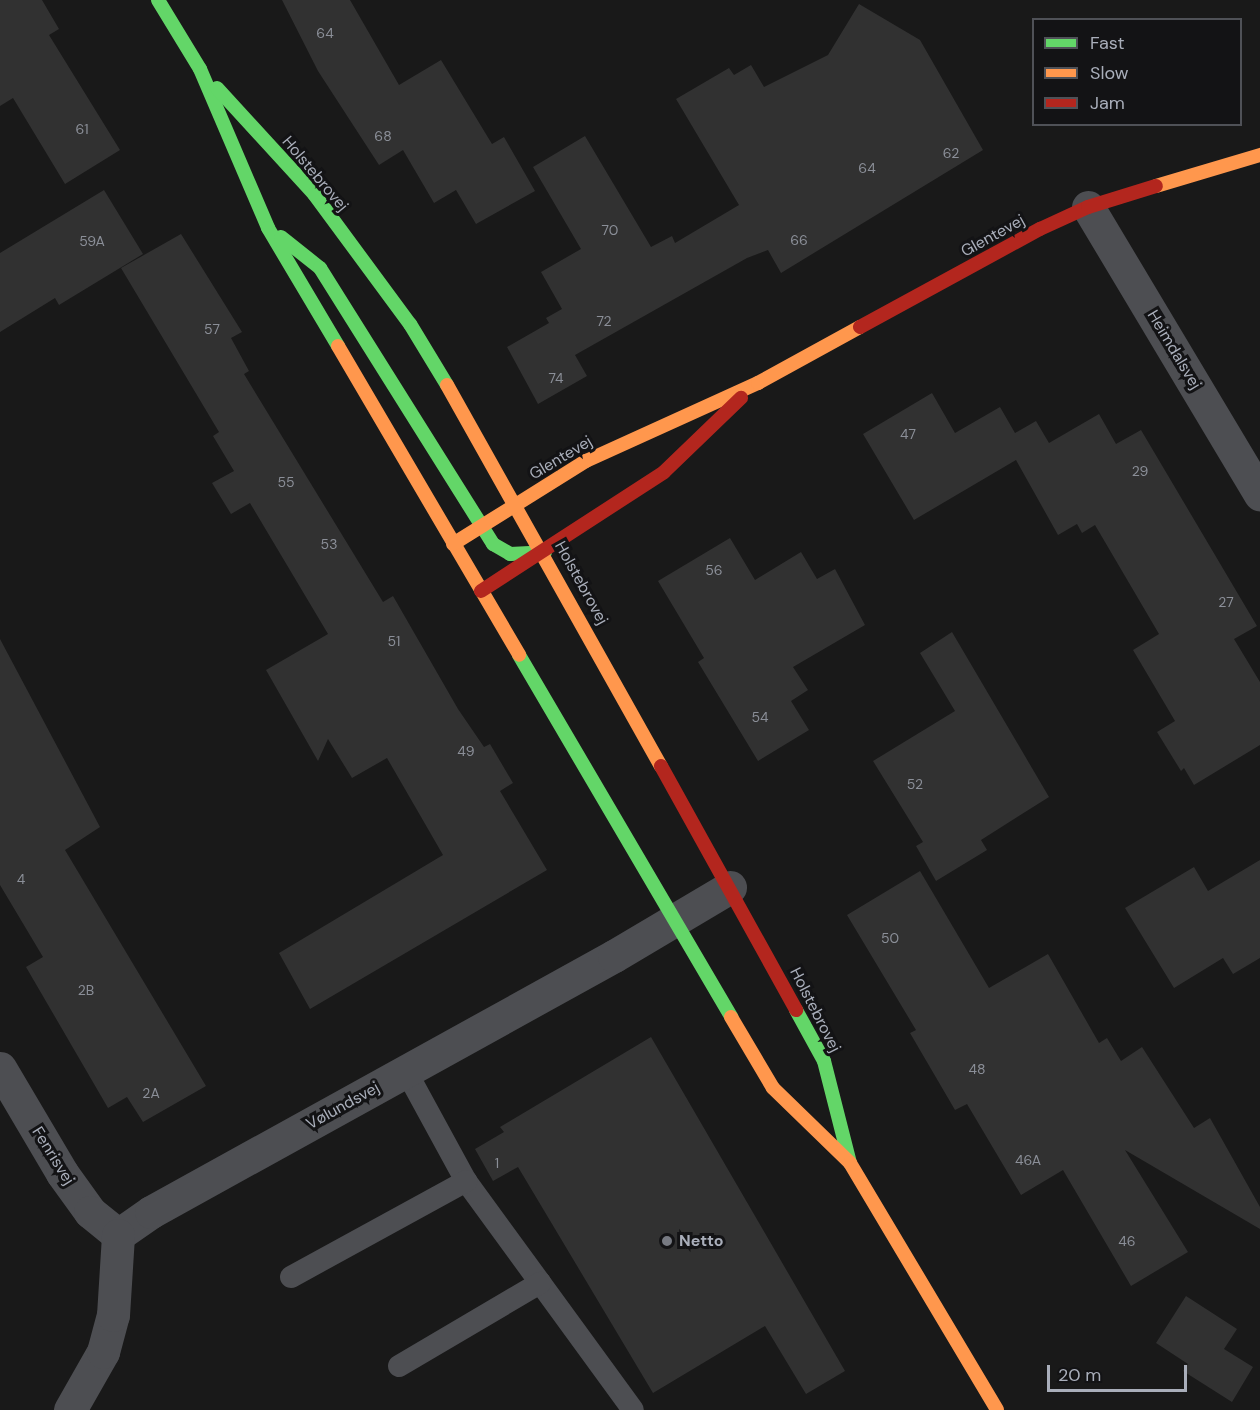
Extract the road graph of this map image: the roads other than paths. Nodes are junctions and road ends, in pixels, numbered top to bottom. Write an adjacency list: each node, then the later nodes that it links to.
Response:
1 (158, 0): 2 (main road, Holstebrovej)
2 (200, 69): 5 (main road, Holstebrovej); 8 (main road, Holstebrovej)
3 (1260, 155): 4 (main road, Glentevej)
4 (1088, 207): 6 (main road, Glentevej); 7 (street, Heimdalsvej)
5 (268, 228): 9 (main road); 10 (main road, Holstebrovej)
6 (758, 383): 8 (main road, Glentevej); 11 (main road, Glentevej)
7 (1260, 494)
8 (518, 504): 9 (main road, Glentevej); 11 (main road, Holstebrovej)
9 (481, 527): 10 (main road, Glentevej); 11 (main road)
10 (453, 544): 12 (main road, Holstebrovej)
11 (545, 552): 12 (main road, Glentevej); 13 (main road, Holstebrovej)
12 (481, 591): 14 (main road, Holstebrovej)
13 (730, 887): 14 (street, Vølundsvej); 17 (main road, Holstebrovej)
14 (675, 921): 16 (street, Vølundsvej); 17 (main road, Holstebrovej)
15 (0, 1068): 19 (street, Fenrisvej)
16 (406, 1071): 18 (lane); 19 (street, Vølundsvej)
17 (850, 1163): 25 (main road, Holstebrovej)
18 (466, 1181): 20 (lane); 21 (lane)
19 (118, 1235): 23 (street)
20 (291, 1277)
21 (540, 1283): 22 (lane); 24 (lane)
22 (399, 1366)
23 (70, 1410)
24 (633, 1410)
25 (997, 1410)

